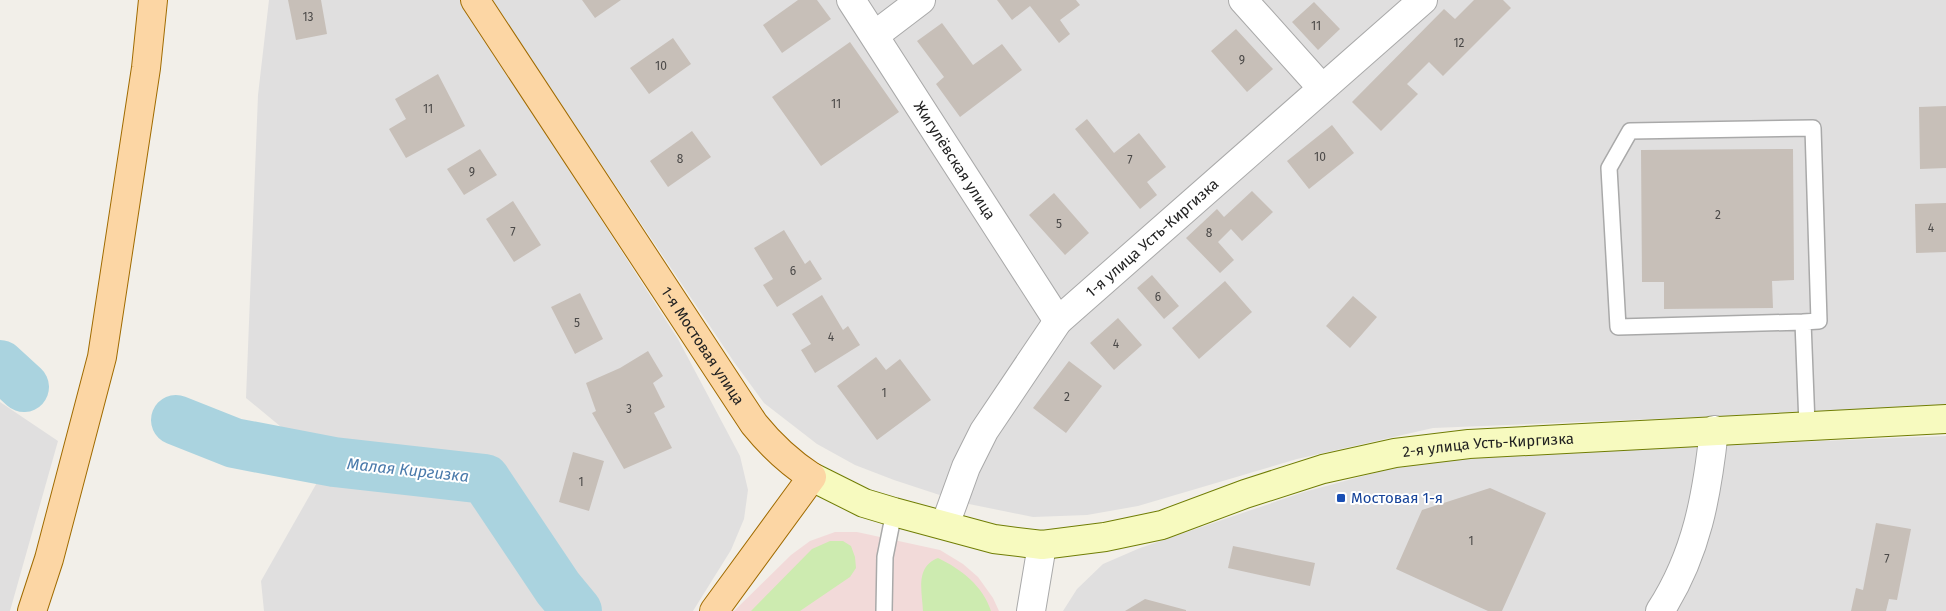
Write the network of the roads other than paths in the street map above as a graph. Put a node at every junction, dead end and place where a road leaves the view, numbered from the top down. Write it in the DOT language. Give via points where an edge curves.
graph roads {
  1 [pos="153,0"];
  2 [pos="476,0"];
  3 [pos="850,0"];
  4 [pos="921,0"];
  5 [pos="1243,0"];
  6 [pos="1423,0"];
  7 [pos="874,35"];
  8 [pos="1322,88"];
  9 [pos="1058,321"];
  10 [pos="1803,322"];
  11 [pos="1946,419"];
  12 [pos="1807,426"];
  13 [pos="1714,430"];
  14 [pos="812,477"];
  15 [pos="894,512"];
  16 [pos="945,525"];
  17 [pos="1042,544"];
  18 [pos="32,611"];
  19 [pos="714,611"];
  20 [pos="884,611"];
  21 [pos="1031,611"];
  22 [pos="1660,611"];
  1 -- 18 [label="main road" via="146,68 102,357 49,559"];
  2 -- 14 [label="main road, 1-я Мостовая улица" via="754,424 771,445"];
  3 -- 7 [label="street, Жигулёвская улица"];
  4 -- 7 [label="street"];
  5 -- 8 [label="street"];
  6 -- 8 [label="street, 1-я улица Усть-Киргизка"];
  7 -- 9 [label="street, Жигулёвская улица"];
  8 -- 9 [label="street, 1-я улица Усть-Киргизка"];
  9 -- 16 [label="street, 1-я улица Усть-Киргизка" via="984,431 966,467"];
  10 -- 10 [label="lane" via="1819,321 1813,128 1630,131 1609,168 1618,327"];
  10 -- 12 [label="lane"];
  11 -- 12 [label="main road, 2-я улица Усть-Киргизка"];
  12 -- 13 [label="main road, 2-я улица Усть-Киргизка"];
  13 -- 17 [label="main road, 2-я улица Усть-Киргизка" via="1469,444 1395,452 1324,469 1162,524 1105,537"];
  13 -- 22 [label="street" via="1703,512 1688,557"];
  14 -- 15 [label="main road, 1-я Мостовая улица" via="864,503"];
  14 -- 19 [label="main road"];
  15 -- 16 [label="main road, 1-я Мостовая улица"];
  15 -- 20 [label="lane" via="885,557"];
  16 -- 17 [label="main road, 1-я Мостовая улица" via="994,539"];
  17 -- 21 [label="street"];
}
